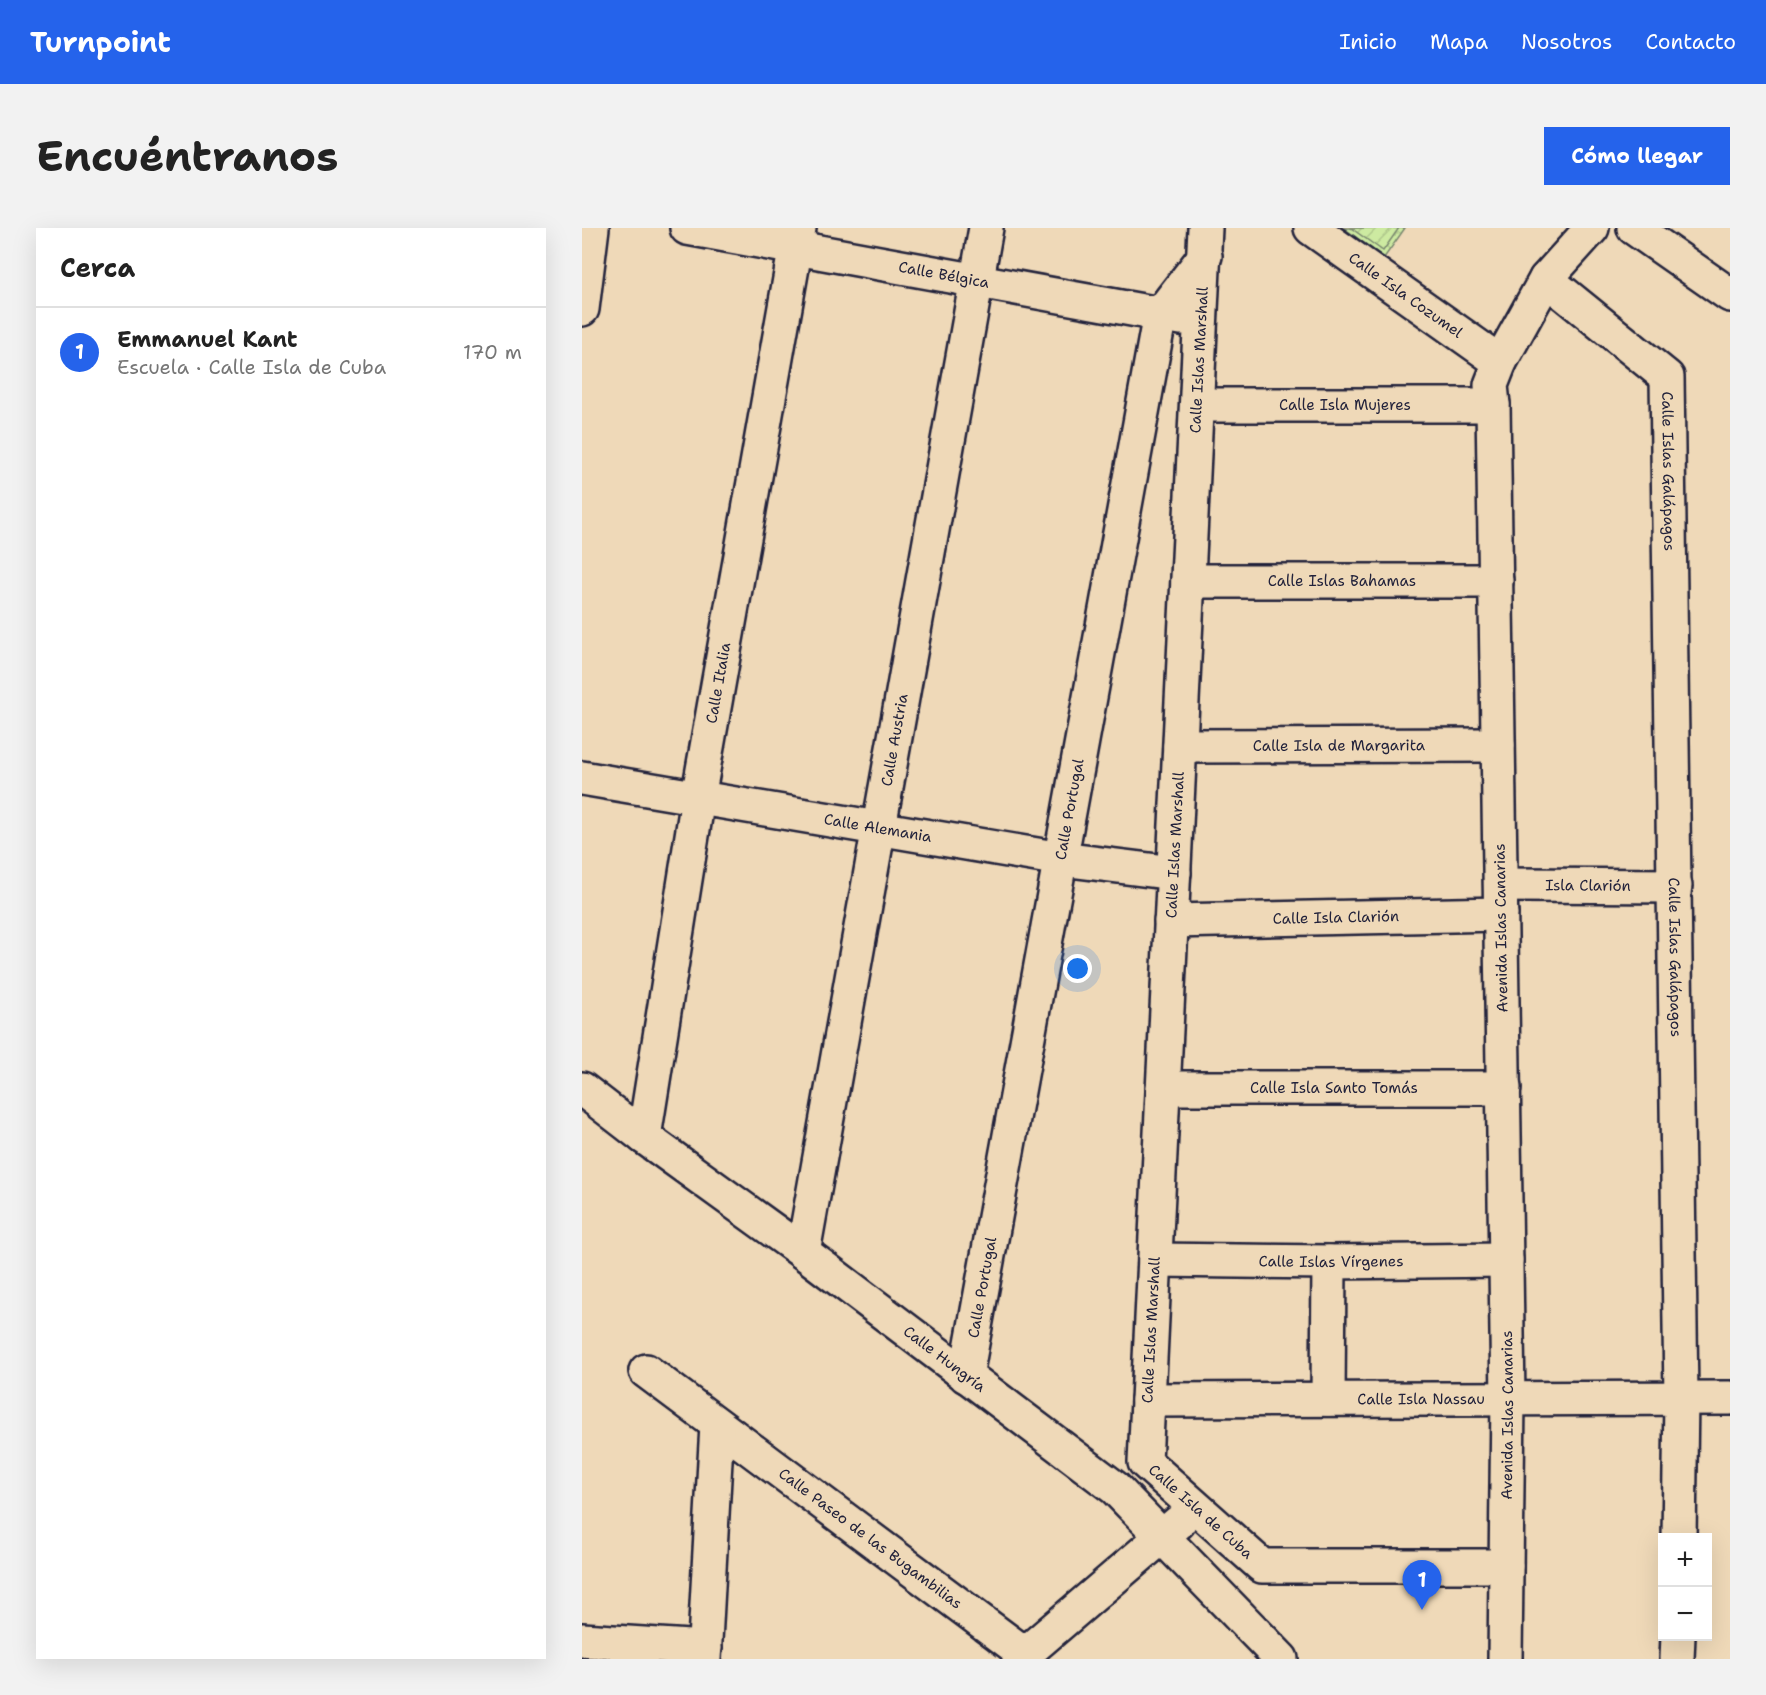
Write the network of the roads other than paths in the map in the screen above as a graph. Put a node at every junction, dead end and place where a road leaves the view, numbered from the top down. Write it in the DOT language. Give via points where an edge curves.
graph roads {
  1 [pos="592,228"];
  2 [pos="687,228"];
  3 [pos="986,228"];
  4 [pos="1311,228"];
  5 [pos="1592,228"];
  6 [pos="1634,228"];
  7 [pos="797,238"];
  8 [pos="1205,242"];
  9 [pos="1546,279"];
  10 [pos="976,280"];
  11 [pos="1730,295"];
  12 [pos="582,303"];
  13 [pos="582,309"];
  14 [pos="1160,314"];
  15 [pos="1201,322"];
  16 [pos="1500,362"];
  17 [pos="1197,405"];
  18 [pos="1494,405"];
  19 [pos="1188,581"];
  20 [pos="1496,581"];
  21 [pos="1498,745"];
  22 [pos="1180,746"];
  23 [pos="582,778"];
  24 [pos="698,798"];
  25 [pos="878,828"];
  26 [pos="1060,859"];
  27 [pos="1174,873"];
  28 [pos="1675,886"];
  29 [pos="1501,899"];
  30 [pos="1172,921"];
  31 [pos="1163,1088"];
  32 [pos="1504,1088"];
  33 [pos="582,1089"];
  34 [pos="644,1137"];
  35 [pos="803,1252"];
  36 [pos="1155,1260"];
  37 [pos="1506,1260"];
  38 [pos="1329,1262"];
  39 [pos="646,1371"];
  40 [pos="966,1376"];
  41 [pos="1508,1398"];
  42 [pos="1681,1398"];
  43 [pos="1730,1398"];
  44 [pos="1328,1399"];
  45 [pos="1148,1400"];
  46 [pos="717,1425"];
  47 [pos="1145,1462"];
  48 [pos="1196,1507"];
  49 [pos="1679,1533"];
  50 [pos="1163,1536"];
  51 [pos="1506,1566"];
  52 [pos="582,1640"];
  53 [pos="1678,1641"];
  54 [pos="704,1653"];
  55 [pos="1022,1657"];
  56 [pos="1281,1659"];
  57 [pos="1505,1659"];
  58 [pos="1677,1659"];
  1 -- 12 [label="street"];
  2 -- 7 [label="street, Calle Bélgica"];
  3 -- 10 [label="street, Calle Austria"];
  4 -- 16 [label="street, Calle Isla Cozumel"];
  5 -- 9 [label="street, Avenida Islas Canarias"];
  6 -- 11 [label="street"];
  7 -- 10 [label="street, Calle Bélgica"];
  7 -- 24 [label="street, Calle Italia"];
  8 -- 14 [label="street, Calle Portugal"];
  8 -- 15 [label="street, Calle Islas Marshall"];
  9 -- 16 [label="street, Avenida Islas Canarias"];
  9 -- 28 [label="street, Calle Islas Galápagos" via="1667,377"];
  10 -- 14 [label="street, Calle Bélgica"];
  10 -- 25 [label="street, Calle Austria"];
  12 -- 13 [label="street"];
  14 -- 15 [label="street, Calle Bélgica"];
  14 -- 26 [label="street, Calle Portugal"];
  15 -- 17 [label="street, Calle Islas Marshall"];
  16 -- 18 [label="street, Avenida Islas Canarias" via="1491,385"];
  17 -- 18 [label="street, Calle Isla Mujeres"];
  17 -- 19 [label="street, Calle Islas Marshall"];
  18 -- 20 [label="street, Avenida Islas Canarias"];
  19 -- 20 [label="street, Calle Islas Bahamas"];
  19 -- 22 [label="street, Calle Islas Marshall"];
  20 -- 21 [label="street, Avenida Islas Canarias"];
  21 -- 22 [label="street, Calle Isla de Margarita"];
  21 -- 29 [label="street, Avenida Islas Canarias"];
  22 -- 27 [label="street, Calle Islas Marshall"];
  23 -- 24 [label="street, Calle Alemania"];
  24 -- 25 [label="street, Calle Alemania"];
  24 -- 34 [label="street, Calle Italia"];
  25 -- 26 [label="street, Calle Alemania"];
  25 -- 35 [label="street, Calle Austria"];
  26 -- 27 [label="street, Calle Alemania"];
  26 -- 40 [label="street, Calle Portugal"];
  27 -- 30 [label="street, Calle Islas Marshall"];
  28 -- 29 [label="street, Isla Clarión"];
  28 -- 42 [label="street, Calle Islas Galápagos"];
  29 -- 30 [label="street, Calle Isla Clarión"];
  29 -- 32 [label="street, Avenida Islas Canarias"];
  30 -- 31 [label="street, Calle Islas Marshall"];
  31 -- 32 [label="street, Calle Isla Santo Tomás"];
  31 -- 36 [label="street, Calle Islas Marshall"];
  32 -- 37 [label="street, Avenida Islas Canarias"];
  33 -- 34 [label="street, Calle Hungría"];
  34 -- 35 [label="street, Calle Hungría"];
  35 -- 40 [label="street, Calle Hungría"];
  36 -- 38 [label="street, Calle Islas Vírgenes"];
  36 -- 45 [label="street, Calle Islas Marshall"];
  37 -- 38 [label="street, Calle Islas Vírgenes"];
  37 -- 41 [label="street, Avenida Islas Canarias"];
  38 -- 44 [label="street"];
  39 -- 46 [label="street, Calle Paseo de las Bugambilias"];
  40 -- 50 [label="street, Calle Hungría" via="1115,1488"];
  41 -- 42 [label="street, Calle Isla Nassau"];
  41 -- 44 [label="street, Calle Isla Nassau"];
  41 -- 51 [label="street, Avenida Islas Canarias"];
  42 -- 43 [label="street, Calle Isla Nassau"];
  42 -- 49 [label="street, Calle Islas Galápagos"];
  44 -- 45 [label="street, Calle Isla Nassau"];
  45 -- 47 [label="street, Calle Islas Marshall"];
  46 -- 54 [label="street"];
  46 -- 55 [label="street, Calle Paseo de las Bugambilias"];
  47 -- 48 [label="street, Calle Isla de Cuba"];
  48 -- 50 [label="street, Calle Paseo de las Bugambilias"];
  48 -- 51 [label="street, Calle Isla de Cuba" via="1262,1566"];
  50 -- 55 [label="street, Calle Paseo de las Bugambilias"];
  50 -- 56 [label="street, Calle Hungría"];
  51 -- 57 [label="street, Avenida Islas Canarias"];
  52 -- 54 [label="street"];
  53 -- 58 [label="street"];
}
